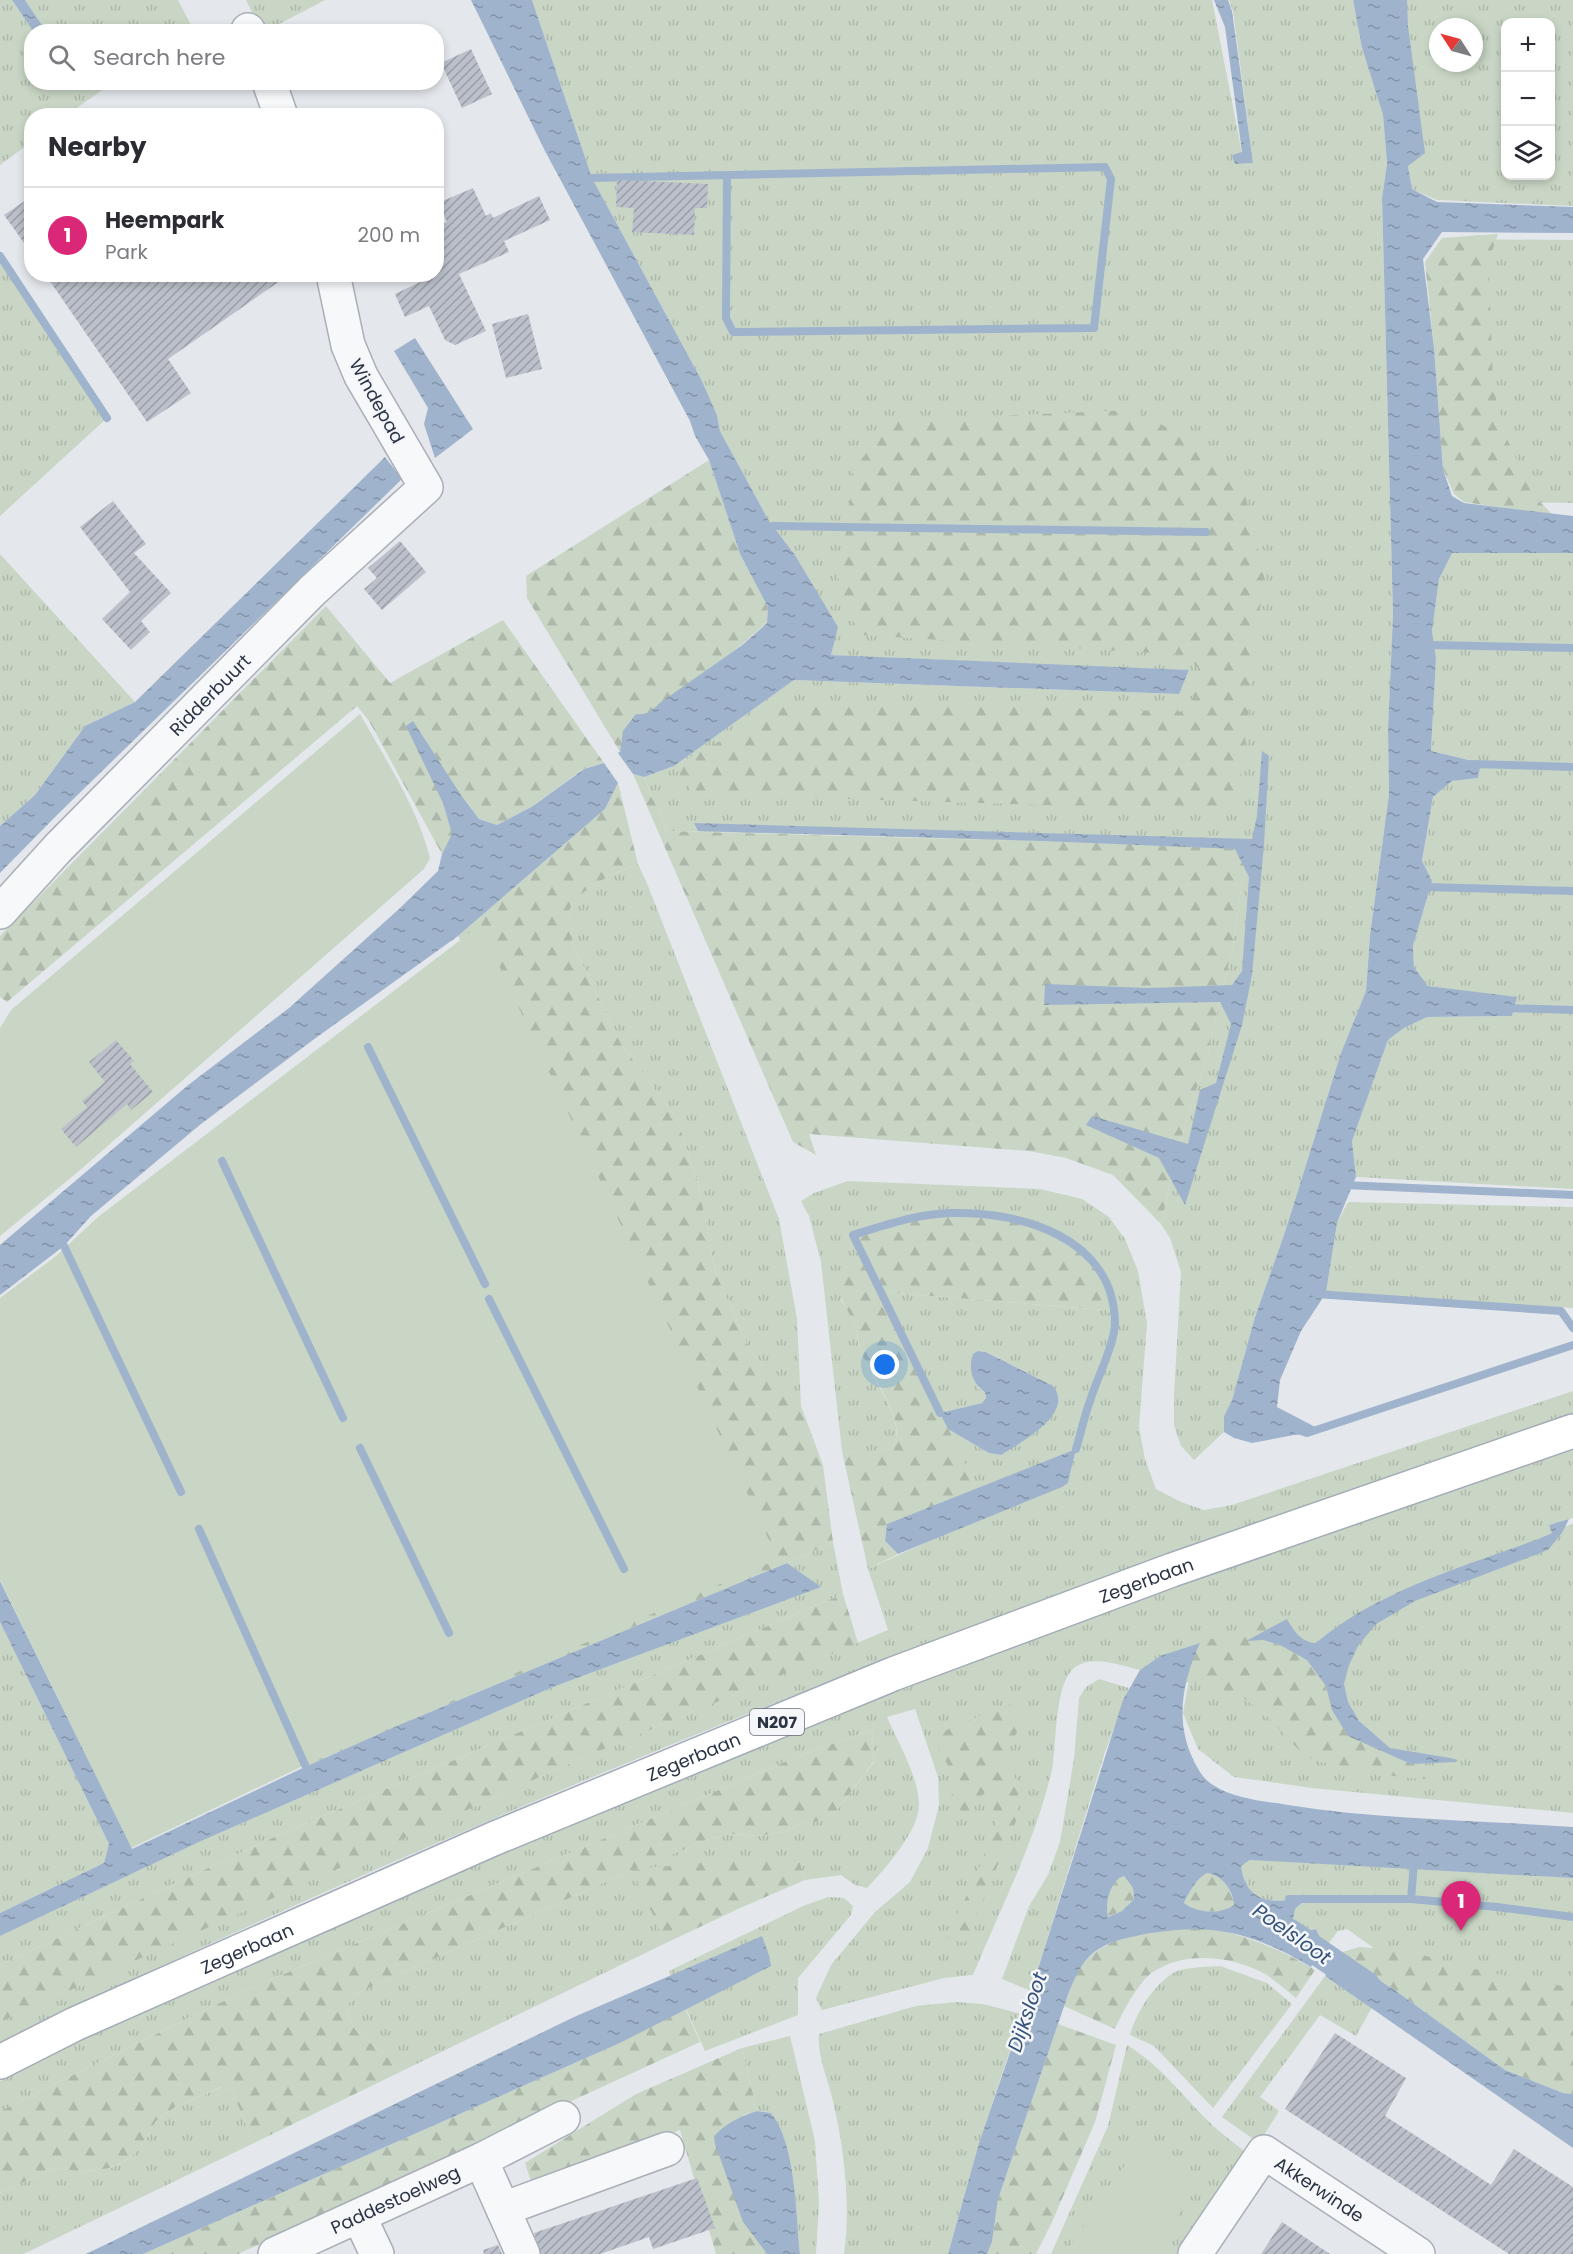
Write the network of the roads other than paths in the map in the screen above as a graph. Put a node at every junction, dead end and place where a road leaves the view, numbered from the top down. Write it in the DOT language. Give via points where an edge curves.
graph roads {
  1 [pos="272,90"];
  2 [pos="278,108"];
  3 [pos="335,282"];
  4 [pos="426,487"];
  5 [pos="0,912"];
  6 [pos="1573,1431"];
  7 [pos="0,2062"];
  8 [pos="563,2118"];
  9 [pos="667,2149"];
  10 [pos="481,2160"];
  11 [pos="503,2209"];
  12 [pos="359,2216"];
  13 [pos="275,2254"];
  14 [pos="377,2254"];
  15 [pos="523,2254"];
  16 [pos="1195,2254"];
  17 [pos="1419,2254"];
  1 -- 2 [label="street"];
  3 -- 4 [label="street, Windepad" via="348,345 361,376"];
  4 -- 5 [label="street, Ridderbuurt" via="312,591 58,848"];
  6 -- 7 [label="main road, Zegerbaan / N207" via="1172,1570 893,1674 493,1839 75,2024"];
  8 -- 10 [label="street, Paddestoelweg"];
  9 -- 11 [label="street"];
  10 -- 11 [label="street, Paddestoelweg"];
  10 -- 12 [label="street, Paddestoelweg"];
  11 -- 15 [label="street, Paddestoelweg"];
  12 -- 13 [label="street, Paddestoelweg"];
  12 -- 14 [label="street"];
  16 -- 17 [label="street, Akkerwinde" via="1264,2152"];
}
